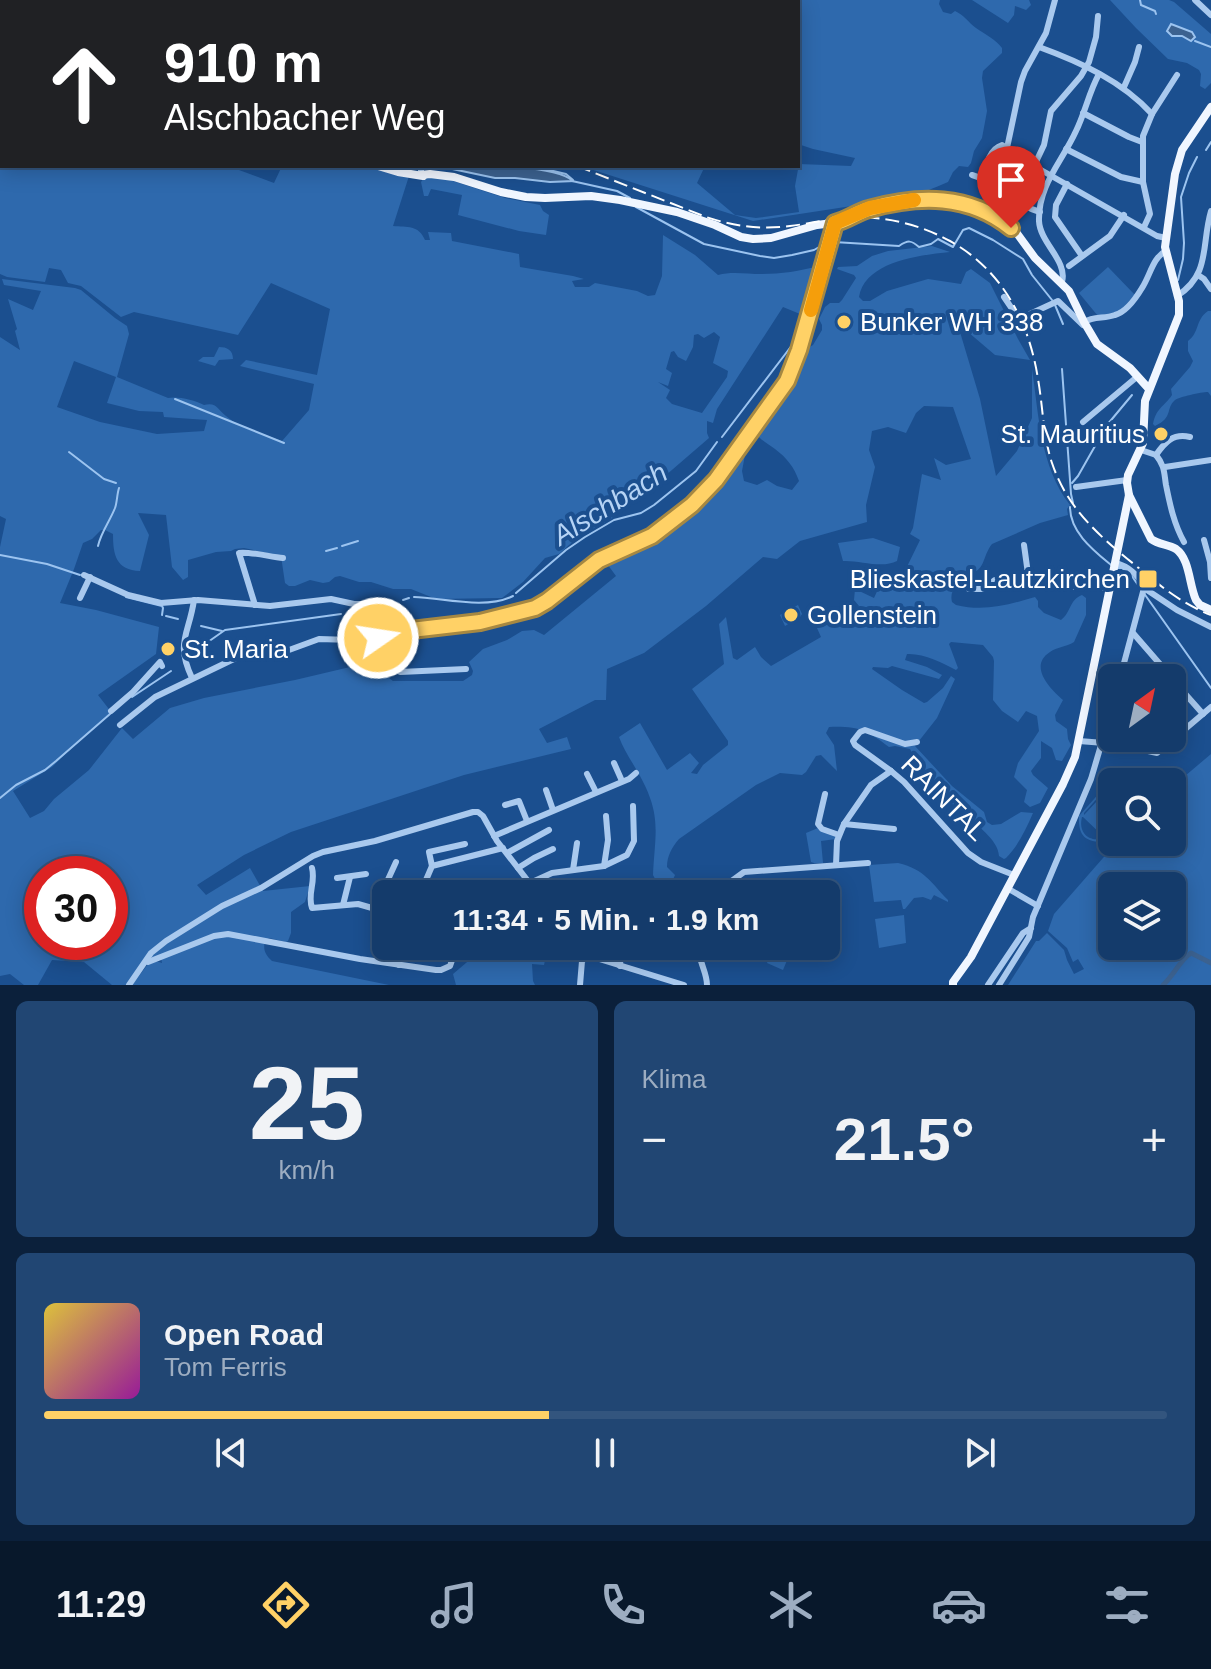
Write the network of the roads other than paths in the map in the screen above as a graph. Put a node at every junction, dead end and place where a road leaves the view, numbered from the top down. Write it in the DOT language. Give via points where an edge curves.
graph roads {
  1 [pos="1055,0"];
  2 [pos="1195,0"];
  3 [pos="1210,11"];
  4 [pos="1098,16"];
  5 [pos="1039,47"];
  6 [pos="1139,47"];
  7 [pos="1087,67"];
  8 [pos="1099,74"];
  9 [pos="1177,75"];
  10 [pos="1124,87"];
  11 [pos="1211,107"];
  12 [pos="1083,113"];
  13 [pos="1152,114"];
  14 [pos="1142,142"];
  15 [pos="1007,148"];
  16 [pos="1066,149"];
  17 [pos="1034,166"];
  18 [pos="385,168"];
  19 [pos="421,170"];
  20 [pos="1050,174"];
  21 [pos="972,175"];
  22 [pos="983,178"];
  23 [pos="1143,182"];
  24 [pos="1067,184"];
  25 [pos="1211,211"];
  26 [pos="1040,212"];
  27 [pos="1124,215"];
  28 [pos="835,223"];
  29 [pos="1144,227"];
  30 [pos="1166,238"];
  31 [pos="1166,251"];
  32 [pos="1082,256"];
  33 [pos="1069,266"];
  34 [pos="1198,275"];
  35 [pos="1062,282"];
  36 [pos="1211,289"];
  37 [pos="1177,296"];
  38 [pos="1004,297"];
  39 [pos="1085,324"];
  40 [pos="1138,376"];
  41 [pos="1150,386"];
  42 [pos="1083,422"];
  43 [pos="1190,437"];
  44 [pos="1141,450"];
  45 [pos="1156,455"];
  46 [pos="1211,460"];
  47 [pos="1165,467"];
  48 [pos="1127,480"];
  49 [pos="1076,487"];
  50 [pos="1131,508"];
  51 [pos="1204,540"];
  52 [pos="1184,542"];
  53 [pos="1024,545"];
  54 [pos="283,558"];
  55 [pos="1115,563"];
  56 [pos="1211,578"];
  57 [pos="1029,581"];
  58 [pos="1110,588"];
  59 [pos="969,589"];
  60 [pos="1144,591"];
  61 [pos="80,598"];
  62 [pos="194,600"];
  63 [pos="255,605"];
  64 [pos="1211,610"];
  65 [pos="1211,627"];
  66 [pos="1133,633"];
  67 [pos="376,634"];
  68 [pos="1124,664"];
  69 [pos="1160,664"];
  70 [pos="162,666"];
  71 [pos="450,666"];
  72 [pos="466,669"];
  73 [pos="426,672"];
  74 [pos="192,678"];
  75 [pos="1186,694"];
  76 [pos="128,697"];
  77 [pos="1211,707"];
  78 [pos="139,709"];
  79 [pos="111,711"];
  80 [pos="1203,714"];
  81 [pos="120,725"];
  82 [pos="1186,728"];
  83 [pos="1079,741"];
  84 [pos="917,742"];
  85 [pos="1098,743"];
  86 [pos="1099,752"];
  87 [pos="614,763"];
  88 [pos="891,771"];
  89 [pos="636,773"];
  90 [pos="587,774"];
  91 [pos="622,781"];
  92 [pos="545,790"];
  93 [pos="596,792"];
  94 [pos="825,794"];
  95 [pos="505,805"];
  96 [pos="633,806"];
  97 [pos="553,810"];
  98 [pos="606,816"];
  99 [pos="527,821"];
  100 [pos="844,824"];
  101 [pos="894,829"];
  102 [pos="549,830"];
  103 [pos="839,835"];
  104 [pos="494,836"];
  105 [pos="577,843"];
  106 [pos="465,844"];
  107 [pos="553,849"];
  108 [pos="505,851"];
  109 [pos="396,862"];
  110 [pos="868,863"];
  111 [pos="836,865"];
  112 [pos="432,866"];
  113 [pos="604,866"];
  114 [pos="312,868"];
  115 [pos="518,868"];
  116 [pos="573,870"];
  117 [pos="366,874"];
  118 [pos="1014,875"];
  119 [pos="350,877"];
  120 [pos="337,878"];
  121 [pos="388,880"];
  122 [pos="426,880"];
  123 [pos="528,880"];
  124 [pos="537,880"];
  125 [pos="733,880"];
  126 [pos="1007,888"];
  127 [pos="343,905"];
  128 [pos="1038,906"];
  129 [pos="372,907"];
  130 [pos="1031,928"];
  131 [pos="398,960"];
  132 [pos="453,960"];
  133 [pos="583,960"];
  134 [pos="603,960"];
  135 [pos="620,960"];
  136 [pos="701,960"];
  137 [pos="146,963"];
  138 [pos="399,965"];
  139 [pos="620,966"];
  140 [pos="954,983"];
  141 [pos="129,985"];
  142 [pos="580,985"];
  143 [pos="684,985"];
  144 [pos="707,985"];
  145 [pos="988,985"];
  146 [pos="999,985"];
  1 -- 5 [label="street"];
  2 -- 3 [label="street"];
  4 -- 7 [label="street"];
  5 -- 7 [label="street"];
  5 -- 15 [label="street" via="1021,82"];
  6 -- 10 [label="street"];
  7 -- 8 [label="street"];
  7 -- 17 [label="street" via="1051,111"];
  8 -- 10 [label="street"];
  8 -- 12 [label="street"];
  9 -- 13 [label="street"];
  10 -- 13 [label="street"];
  11 -- 30 [label="main road" via="1177,162"];
  12 -- 14 [label="street"];
  12 -- 16 [label="street"];
  13 -- 14 [label="street"];
  14 -- 23 [label="street"];
  15 -- 17 [label="street"];
  15 -- 22 [label="street" via="996,147"];
  16 -- 20 [label="street"];
  16 -- 23 [label="street" via="1121,177"];
  17 -- 20 [label="street"];
  18 -- 19 [label="main road"];
  19 -- 28 [label="main road" via="526,197 591,196 665,209 753,239"];
  20 -- 24 [label="street"];
  20 -- 26 [label="street"];
  21 -- 22 [label="street"];
  22 -- 26 [label="street"];
  23 -- 29 [label="street" via="1150,214"];
  24 -- 27 [label="street"];
  24 -- 32 [label="street" via="1055,217"];
  25 -- 34 [label="street"];
  26 -- 35 [label="street" via="1040,229 1063,272"];
  27 -- 29 [label="street"];
  27 -- 32 [label="street" via="1110,236"];
  28 -- 35 [label="main road" via="917,199 958,202 1011,228"];
  28 -- 67 [label="street" via="792,371 702,497 657,533 599,560 535,608 480,622"];
  29 -- 30 [label="street"];
  30 -- 31 [label="main road"];
  31 -- 37 [label="main road"];
  31 -- 39 [label="street" via="1126,308"];
  32 -- 33 [label="street"];
  34 -- 36 [label="street"];
  34 -- 37 [label="street"];
  35 -- 39 [label="main road"];
  37 -- 41 [label="main road" via="1179,315"];
  38 -- 39 [label="street" via="1019,319 1059,302"];
  39 -- 40 [label="main road" via="1097,344"];
  40 -- 41 [label="main road"];
  40 -- 42 [label="street"];
  41 -- 44 [label="main road"];
  43 -- 45 [label="street" via="1172,437"];
  44 -- 45 [label="street"];
  44 -- 48 [label="main road"];
  45 -- 47 [label="street"];
  46 -- 47 [label="street"];
  47 -- 52 [label="street" via="1176,527"];
  48 -- 49 [label="street"];
  48 -- 50 [label="main road"];
  50 -- 55 [label="main road"];
  50 -- 64 [label="main road" via="1151,539 1181,554 1196,600"];
  51 -- 56 [label="street"];
  53 -- 57 [label="street"];
  54 -- 63 [label="street" via="239,553"];
  55 -- 58 [label="main road"];
  55 -- 60 [label="street" via="1135,573"];
  57 -- 58 [label="street"];
  57 -- 59 [label="street" via="995,580 983,589"];
  58 -- 83 [label="main road"];
  60 -- 65 [label="street"];
  60 -- 66 [label="street"];
  61 -- 62 [label="street" via="87,576 133,597 166,604"];
  62 -- 63 [label="street"];
  62 -- 74 [label="street" via="183,644"];
  63 -- 67 [label="street" via="331,599 365,604"];
  66 -- 68 [label="street"];
  66 -- 69 [label="street"];
  67 -- 73 [label="street" via="397,670"];
  67 -- 74 [label="street" via="319,639 289,650 236,658"];
  70 -- 76 [label="street" via="160,662"];
  71 -- 73 [label="street"];
  72 -- 73 [label="street"];
  74 -- 78 [label="street"];
  75 -- 80 [label="street"];
  76 -- 78 [label="street"];
  76 -- 79 [label="street"];
  77 -- 80 [label="street"];
  78 -- 81 [label="street"];
  80 -- 82 [label="street"];
  83 -- 85 [label="street"];
  83 -- 118 [label="main road" via="1068,775"];
  84 -- 88 [label="street, RAINTAL" via="905,744 860,732 855,745"];
  86 -- 128 [label="street"];
  87 -- 91 [label="street"];
  88 -- 100 [label="street" via="871,785"];
  88 -- 118 [label="street, RAINTAL" via="968,853"];
  89 -- 91 [label="street"];
  90 -- 93 [label="street"];
  91 -- 93 [label="street"];
  92 -- 97 [label="street"];
  93 -- 97 [label="street"];
  94 -- 103 [label="street" via="818,824"];
  95 -- 99 [label="street" via="519,801"];
  96 -- 113 [label="street" via="632,848"];
  97 -- 99 [label="street"];
  98 -- 113 [label="street"];
  99 -- 104 [label="street"];
  100 -- 101 [label="street"];
  100 -- 103 [label="street"];
  102 -- 108 [label="street"];
  103 -- 111 [label="street"];
  104 -- 108 [label="street"];
  104 -- 137 [label="street" via="481,814 473,812 323,852 166,941"];
  105 -- 116 [label="street"];
  106 -- 112 [label="street" via="429,852"];
  107 -- 115 [label="street"];
  108 -- 112 [label="street"];
  108 -- 115 [label="street"];
  109 -- 121 [label="street"];
  110 -- 111 [label="street"];
  111 -- 125 [label="street" via="744,872"];
  112 -- 122 [label="street"];
  113 -- 116 [label="street"];
  114 -- 127 [label="street" via="312,908"];
  115 -- 123 [label="street"];
  116 -- 124 [label="street"];
  117 -- 119 [label="street"];
  118 -- 126 [label="main road"];
  119 -- 120 [label="street"];
  119 -- 127 [label="street"];
  126 -- 128 [label="street"];
  126 -- 140 [label="main road"];
  127 -- 129 [label="street"];
  128 -- 130 [label="street"];
  130 -- 145 [label="street"];
  130 -- 146 [label="street"];
  131 -- 138 [label="street"];
  132 -- 138 [label="street" via="436,970"];
  133 -- 142 [label="street"];
  134 -- 139 [label="street"];
  135 -- 139 [label="street"];
  136 -- 144 [label="street"];
  137 -- 138 [label="street" via="228,934"];
  137 -- 141 [label="street"];
  139 -- 143 [label="street"];
}
